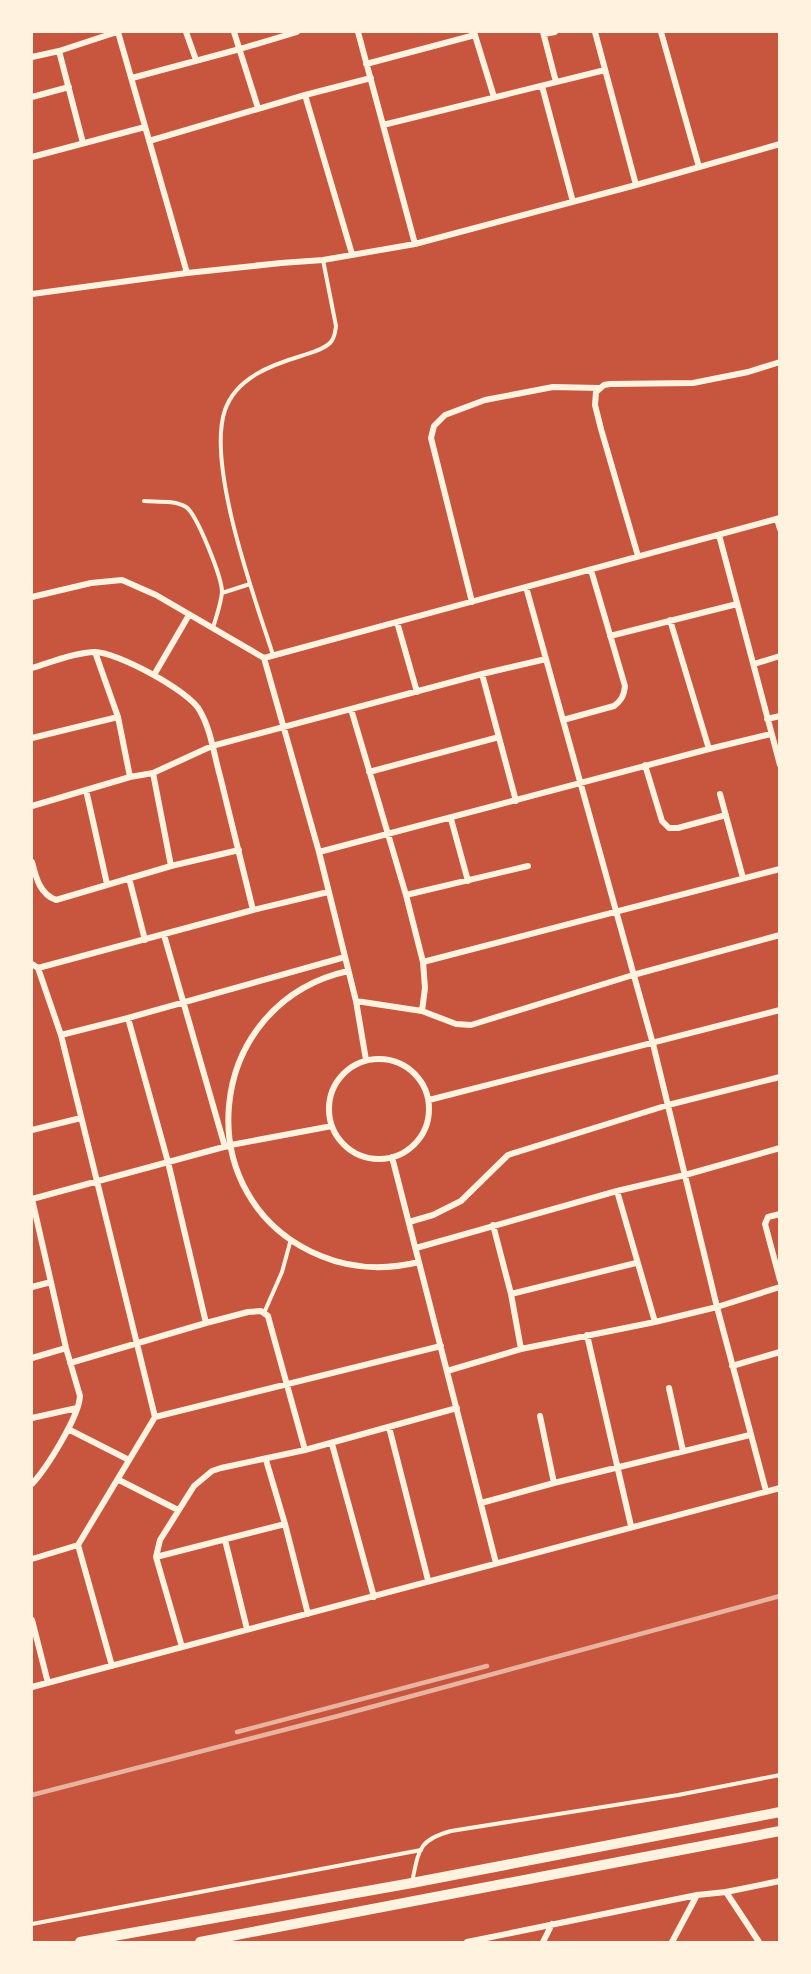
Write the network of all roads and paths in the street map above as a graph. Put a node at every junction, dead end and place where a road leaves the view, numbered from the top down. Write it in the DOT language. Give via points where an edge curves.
graph roads {
  1 [pos="118,32"];
  2 [pos="186,32"];
  3 [pos="234,32"];
  4 [pos="289,32"];
  5 [pos="297,32"];
  6 [pos="358,32"];
  7 [pos="555,32"];
  8 [pos="595,32"];
  9 [pos="661,32"];
  10 [pos="474,33"];
  11 [pos="543,33"];
  12 [pos="240,49"];
  13 [pos="59,51"];
  14 [pos="32,57"];
  15 [pos="196,60"];
  16 [pos="366,64"];
  17 [pos="605,70"];
  18 [pos="132,78"];
  19 [pos="370,78"];
  20 [pos="556,82"];
  21 [pos="542,86"];
  22 [pos="69,87"];
  23 [pos="305,95"];
  24 [pos="32,97"];
  25 [pos="494,97"];
  26 [pos="258,108"];
  27 [pos="383,125"];
  28 [pos="145,127"];
  29 [pos="148,141"];
  30 [pos="83,142"];
  31 [pos="780,144"];
  32 [pos="32,157"];
  33 [pos="699,168"];
  34 [pos="636,185"];
  35 [pos="573,202"];
  36 [pos="415,244"];
  37 [pos="352,254"];
  38 [pos="323,260"];
  39 [pos="187,273"];
  40 [pos="32,294"];
  41 [pos="780,362"];
  42 [pos="599,388"];
  43 [pos="144,501"];
  44 [pos="778,519"];
  45 [pos="780,529"];
  46 [pos="719,535"];
  47 [pos="638,556"];
  48 [pos="591,570"];
  49 [pos="250,584"];
  50 [pos="526,587"];
  51 [pos="222,593"];
  52 [pos="32,597"];
  53 [pos="472,602"];
  54 [pos="736,604"];
  55 [pos="189,615"];
  56 [pos="670,620"];
  57 [pos="397,622"];
  58 [pos="212,629"];
  59 [pos="610,636"];
  60 [pos="95,652"];
  61 [pos="273,655"];
  62 [pos="780,656"];
  63 [pos="264,658"];
  64 [pos="546,658"];
  65 [pos="754,664"];
  66 [pos="32,668"];
  67 [pos="482,674"];
  68 [pos="154,675"];
  69 [pos="417,692"];
  70 [pos="351,709"];
  71 [pos="780,716"];
  72 [pos="118,717"];
  73 [pos="767,719"];
  74 [pos="563,720"];
  75 [pos="284,727"];
  76 [pos="771,734"];
  77 [pos="499,737"];
  78 [pos="32,738"];
  79 [pos="212,746"];
  80 [pos="709,749"];
  81 [pos="645,765"];
  82 [pos="780,765"];
  83 [pos="369,771"];
  84 [pos="153,773"];
  85 [pos="130,777"];
  86 [pos="582,783"];
  87 [pos="86,790"];
  88 [pos="720,794"];
  89 [pos="516,801"];
  90 [pos="32,806"];
  91 [pos="726,815"];
  92 [pos="451,819"];
  93 [pos="389,835"];
  94 [pos="239,850"];
  95 [pos="320,852"];
  96 [pos="32,863"];
  97 [pos="171,866"];
  98 [pos="528,866"];
  99 [pos="780,869"];
  100 [pos="129,878"];
  101 [pos="743,878"];
  102 [pos="468,881"];
  103 [pos="107,884"];
  104 [pos="328,892"];
  105 [pos="406,895"];
  106 [pos="253,910"];
  107 [pos="616,910"];
  108 [pos="164,935"];
  109 [pos="780,935"];
  110 [pos="145,940"];
  111 [pos="345,957"];
  112 [pos="423,962"];
  113 [pos="32,964"];
  114 [pos="38,968"];
  115 [pos="348,971"];
  116 [pos="633,975"];
  117 [pos="356,1001"];
  118 [pos="183,1002"];
  119 [pos="780,1010"];
  120 [pos="422,1011"];
  121 [pos="128,1018"];
  122 [pos="61,1035"];
  123 [pos="653,1044"];
  124 [pos="366,1060"];
  125 [pos="780,1077"];
  126 [pos="429,1100"];
  127 [pos="668,1105"];
  128 [pos="81,1118"];
  129 [pos="332,1126"];
  130 [pos="32,1130"];
  131 [pos="228,1146"];
  132 [pos="780,1148"];
  133 [pos="392,1157"];
  134 [pos="168,1162"];
  135 [pos="685,1176"];
  136 [pos="97,1181"];
  137 [pos="617,1191"];
  138 [pos="32,1199"];
  139 [pos="780,1214"];
  140 [pos="409,1222"];
  141 [pos="493,1225"];
  142 [pos="291,1239"];
  143 [pos="416,1248"];
  144 [pos="419,1262"];
  145 [pos="636,1263"];
  146 [pos="780,1280"];
  147 [pos="51,1282"];
  148 [pos="32,1287"];
  149 [pos="780,1287"];
  150 [pos="510,1294"];
  151 [pos="717,1307"];
  152 [pos="264,1313"];
  153 [pos="655,1322"];
  154 [pos="206,1323"];
  155 [pos="587,1335"];
  156 [pos="138,1343"];
  157 [pos="441,1346"];
  158 [pos="66,1348"];
  159 [pos="521,1349"];
  160 [pos="780,1352"];
  161 [pos="32,1358"];
  162 [pos="70,1363"];
  163 [pos="732,1366"];
  164 [pos="447,1371"];
  165 [pos="288,1385"];
  166 [pos="669,1388"];
  167 [pos="77,1408"];
  168 [pos="457,1408"];
  169 [pos="540,1416"];
  170 [pos="155,1417"];
  171 [pos="32,1418"];
  172 [pos="389,1427"];
  173 [pos="68,1429"];
  174 [pos="750,1435"];
  175 [pos="332,1444"];
  176 [pos="305,1450"];
  177 [pos="683,1451"];
  178 [pos="129,1460"];
  179 [pos="266,1460"];
  180 [pos="619,1467"];
  181 [pos="119,1480"];
  182 [pos="554,1483"];
  183 [pos="32,1484"];
  184 [pos="780,1488"];
  185 [pos="766,1491"];
  186 [pos="481,1503"];
  187 [pos="178,1510"];
  188 [pos="285,1524"];
  189 [pos="631,1526"];
  190 [pos="225,1540"];
  191 [pos="78,1545"];
  192 [pos="156,1557"];
  193 [pos="32,1559"];
  194 [pos="496,1563"];
  195 [pos="428,1581"];
  196 [pos="374,1597"];
  197 [pos="308,1614"];
  198 [pos="32,1623"];
  199 [pos="247,1629"];
  200 [pos="182,1647"];
  201 [pos="112,1666"];
  202 [pos="48,1683"];
  203 [pos="32,1687"];
  204 [pos="780,1775"];
  205 [pos="780,1812"];
  206 [pos="780,1831"];
  207 [pos="421,1850"];
  208 [pos="780,1881"];
  209 [pos="412,1883"];
  210 [pos="726,1892"];
  211 [pos="697,1895"];
  212 [pos="32,1924"];
  213 [pos="552,1924"];
  214 [pos="80,1942"];
  215 [pos="200,1942"];
  216 [pos="467,1942"];
  217 [pos="543,1942"];
  218 [pos="672,1942"];
  219 [pos="759,1942"];
  1 -- 13 [label="street"];
  1 -- 18 [label="street"];
  2 -- 15 [label="street"];
  3 -- 12 [label="street"];
  4 -- 5 [label="street"];
  4 -- 12 [label="street"];
  6 -- 16 [label="street"];
  7 -- 11 [label="street"];
  8 -- 17 [label="street"];
  9 -- 33 [label="street"];
  10 -- 16 [label="street"];
  10 -- 25 [label="street"];
  11 -- 20 [label="street"];
  12 -- 15 [label="street"];
  12 -- 26 [label="street"];
  13 -- 14 [label="street"];
  13 -- 22 [label="street"];
  15 -- 18 [label="street"];
  16 -- 19 [label="street"];
  17 -- 20 [label="street"];
  17 -- 34 [label="street"];
  18 -- 28 [label="street"];
  19 -- 23 [label="street"];
  19 -- 27 [label="street"];
  20 -- 21 [label="street"];
  21 -- 25 [label="street"];
  21 -- 35 [label="street"];
  22 -- 24 [label="street"];
  22 -- 30 [label="street"];
  23 -- 26 [label="street"];
  23 -- 37 [label="street"];
  25 -- 27 [label="street"];
  26 -- 29 [label="street"];
  27 -- 36 [label="street"];
  28 -- 29 [label="street"];
  28 -- 30 [label="street"];
  29 -- 39 [label="street"];
  30 -- 32 [label="street"];
  31 -- 33 [label="street"];
  33 -- 34 [label="street"];
  34 -- 35 [label="street"];
  35 -- 36 [label="street"];
  36 -- 37 [label="street"];
  37 -- 38 [label="street"];
  38 -- 39 [label="street"];
  38 -- 49 [label="lane" via="335,315 335,335 319,350 255,374 238,389 226,408 220,431 225,484"];
  39 -- 40 [label="street"];
  41 -- 42 [label="street" via="693,383 610,384"];
  42 -- 47 [label="street" via="595,398 599,421"];
  42 -- 53 [label="street" via="553,387 485,400 445,415 434,426 431,438"];
  43 -- 51 [label="lane" via="175,503 194,515 220,578"];
  44 -- 45 [label="street"];
  44 -- 46 [label="street"];
  46 -- 47 [label="street"];
  46 -- 54 [label="street"];
  47 -- 48 [label="street"];
  48 -- 50 [label="street"];
  48 -- 59 [label="street"];
  49 -- 51 [label="lane"];
  49 -- 61 [label="lane"];
  50 -- 53 [label="street"];
  50 -- 64 [label="street"];
  51 -- 58 [label="lane"];
  52 -- 55 [label="street" via="122,580 141,586"];
  53 -- 57 [label="street"];
  54 -- 56 [label="street"];
  54 -- 65 [label="street"];
  55 -- 58 [label="street"];
  55 -- 68 [label="street"];
  56 -- 59 [label="street"];
  56 -- 80 [label="street"];
  57 -- 61 [label="street"];
  57 -- 69 [label="street"];
  58 -- 63 [label="street"];
  59 -- 74 [label="street" via="625,686 623,698 614,706"];
  60 -- 66 [label="street"];
  60 -- 68 [label="street" via="107,653"];
  60 -- 72 [label="street"];
  61 -- 63 [label="street"];
  62 -- 65 [label="street"];
  63 -- 75 [label="street"];
  64 -- 67 [label="street"];
  64 -- 74 [label="street"];
  65 -- 73 [label="street"];
  67 -- 69 [label="street"];
  67 -- 77 [label="street"];
  68 -- 79 [label="street" via="201,712"];
  69 -- 70 [label="street"];
  70 -- 75 [label="street"];
  70 -- 83 [label="street"];
  71 -- 73 [label="street"];
  72 -- 78 [label="street"];
  72 -- 85 [label="street"];
  73 -- 76 [label="street"];
  74 -- 86 [label="street"];
  75 -- 79 [label="street"];
  75 -- 95 [label="street"];
  76 -- 80 [label="street"];
  76 -- 82 [label="street"];
  77 -- 83 [label="street"];
  77 -- 89 [label="street"];
  79 -- 84 [label="street"];
  79 -- 94 [label="street"];
  80 -- 81 [label="street"];
  81 -- 86 [label="street"];
  81 -- 91 [label="street" via="662,821 669,828"];
  83 -- 93 [label="street"];
  84 -- 85 [label="street"];
  84 -- 97 [label="street"];
  85 -- 87 [label="street"];
  86 -- 89 [label="street"];
  86 -- 107 [label="street"];
  87 -- 90 [label="street"];
  87 -- 103 [label="street"];
  88 -- 91 [label="street"];
  89 -- 92 [label="street"];
  91 -- 101 [label="street"];
  92 -- 93 [label="street"];
  92 -- 102 [label="street"];
  93 -- 95 [label="street"];
  93 -- 105 [label="street"];
  94 -- 97 [label="street"];
  94 -- 106 [label="street"];
  95 -- 104 [label="street"];
  96 -- 103 [label="street" via="42,891 56,900"];
  97 -- 100 [label="street"];
  98 -- 102 [label="street"];
  99 -- 101 [label="street"];
  100 -- 103 [label="street"];
  100 -- 110 [label="street"];
  101 -- 107 [label="street"];
  102 -- 105 [label="street"];
  104 -- 106 [label="street"];
  104 -- 111 [label="street"];
  105 -- 112 [label="street"];
  106 -- 108 [label="street"];
  107 -- 112 [label="street"];
  107 -- 116 [label="street"];
  108 -- 110 [label="street"];
  108 -- 118 [label="street"];
  109 -- 116 [label="street"];
  110 -- 114 [label="street"];
  111 -- 115 [label="street"];
  111 -- 118 [label="street"];
  112 -- 120 [label="street" via="426,988"];
  113 -- 114 [label="street"];
  114 -- 122 [label="street"];
  115 -- 117 [label="street"];
  115 -- 131 [label="street" via="292,994 256,1029 232,1084"];
  116 -- 120 [label="street" via="471,1025 456,1024"];
  116 -- 123 [label="street"];
  117 -- 120 [label="street"];
  117 -- 124 [label="street"];
  118 -- 121 [label="street"];
  118 -- 131 [label="street"];
  119 -- 123 [label="street"];
  121 -- 122 [label="street"];
  121 -- 134 [label="street"];
  122 -- 128 [label="street"];
  123 -- 126 [label="street"];
  123 -- 127 [label="street"];
  124 -- 126 [label="street" via="387,1059 406,1066 421,1081"];
  124 -- 129 [label="street" via="347,1069 334,1086 328,1106"];
  125 -- 127 [label="street"];
  126 -- 133 [label="street" via="429,1117 422,1136"];
  127 -- 135 [label="street"];
  127 -- 140 [label="street" via="508,1155 461,1201"];
  128 -- 130 [label="street"];
  128 -- 136 [label="street"];
  129 -- 131 [label="street"];
  129 -- 133 [label="street" via="340,1141 356,1154 372,1159"];
  131 -- 134 [label="street"];
  131 -- 142 [label="street" via="252,1198"];
  132 -- 135 [label="street"];
  133 -- 140 [label="street"];
  134 -- 136 [label="street"];
  134 -- 154 [label="street"];
  135 -- 137 [label="street"];
  135 -- 151 [label="street"];
  136 -- 138 [label="street"];
  136 -- 156 [label="street"];
  137 -- 141 [label="street"];
  137 -- 145 [label="street"];
  138 -- 147 [label="street"];
  139 -- 146 [label="street" via="768,1217 765,1224"];
  140 -- 143 [label="street"];
  141 -- 143 [label="street"];
  141 -- 150 [label="street"];
  142 -- 144 [label="street" via="316,1254 352,1265 381,1268"];
  142 -- 152 [label="lane"];
  143 -- 144 [label="street"];
  144 -- 157 [label="street"];
  145 -- 150 [label="street"];
  145 -- 153 [label="street"];
  147 -- 148 [label="street"];
  147 -- 158 [label="street"];
  149 -- 151 [label="street"];
  150 -- 159 [label="street"];
  151 -- 153 [label="street"];
  151 -- 163 [label="street"];
  152 -- 154 [label="street" via="248,1312"];
  152 -- 165 [label="street"];
  153 -- 155 [label="street"];
  154 -- 156 [label="street"];
  155 -- 159 [label="street"];
  155 -- 180 [label="street"];
  156 -- 162 [label="street"];
  156 -- 170 [label="street"];
  157 -- 164 [label="street"];
  157 -- 165 [label="street"];
  158 -- 161 [label="street"];
  158 -- 162 [label="street"];
  159 -- 164 [label="street"];
  160 -- 163 [label="street"];
  162 -- 167 [label="street" via="80,1393"];
  163 -- 174 [label="street"];
  164 -- 168 [label="street"];
  165 -- 170 [label="street"];
  165 -- 176 [label="street"];
  166 -- 177 [label="street"];
  167 -- 171 [label="street"];
  167 -- 173 [label="street"];
  168 -- 172 [label="street"];
  168 -- 186 [label="street"];
  169 -- 182 [label="street"];
  170 -- 178 [label="street"];
  172 -- 175 [label="street"];
  172 -- 195 [label="street"];
  173 -- 178 [label="street"];
  173 -- 183 [label="street"];
  174 -- 177 [label="street"];
  174 -- 185 [label="street"];
  175 -- 176 [label="street"];
  175 -- 196 [label="street"];
  176 -- 179 [label="street"];
  177 -- 180 [label="street"];
  178 -- 181 [label="street"];
  179 -- 187 [label="street" via="212,1471 194,1486"];
  179 -- 188 [label="street"];
  180 -- 182 [label="street"];
  180 -- 189 [label="street"];
  181 -- 187 [label="street"];
  181 -- 191 [label="street"];
  182 -- 186 [label="street"];
  184 -- 185 [label="street"];
  185 -- 189 [label="street"];
  186 -- 194 [label="street"];
  187 -- 192 [label="street" via="160,1540"];
  188 -- 190 [label="street"];
  188 -- 197 [label="street"];
  189 -- 194 [label="street"];
  190 -- 192 [label="street"];
  190 -- 199 [label="street"];
  191 -- 193 [label="street"];
  191 -- 201 [label="street"];
  192 -- 200 [label="street"];
  194 -- 195 [label="street"];
  195 -- 196 [label="street"];
  196 -- 197 [label="street"];
  197 -- 199 [label="street"];
  198 -- 202 [label="street"];
  199 -- 200 [label="street"];
  200 -- 201 [label="street"];
  201 -- 202 [label="street"];
  202 -- 203 [label="street"];
  204 -- 207 [label="lane" via="452,1831 434,1836"];
  205 -- 209 [label="main road"];
  206 -- 215 [label="main road"];
  207 -- 209 [label="lane"];
  207 -- 212 [label="lane"];
  208 -- 210 [label="street"];
  209 -- 214 [label="main road"];
  210 -- 211 [label="street"];
  210 -- 219 [label="street"];
  211 -- 213 [label="street"];
  211 -- 218 [label="street"];
  213 -- 216 [label="street"];
  213 -- 217 [label="street"];
}
